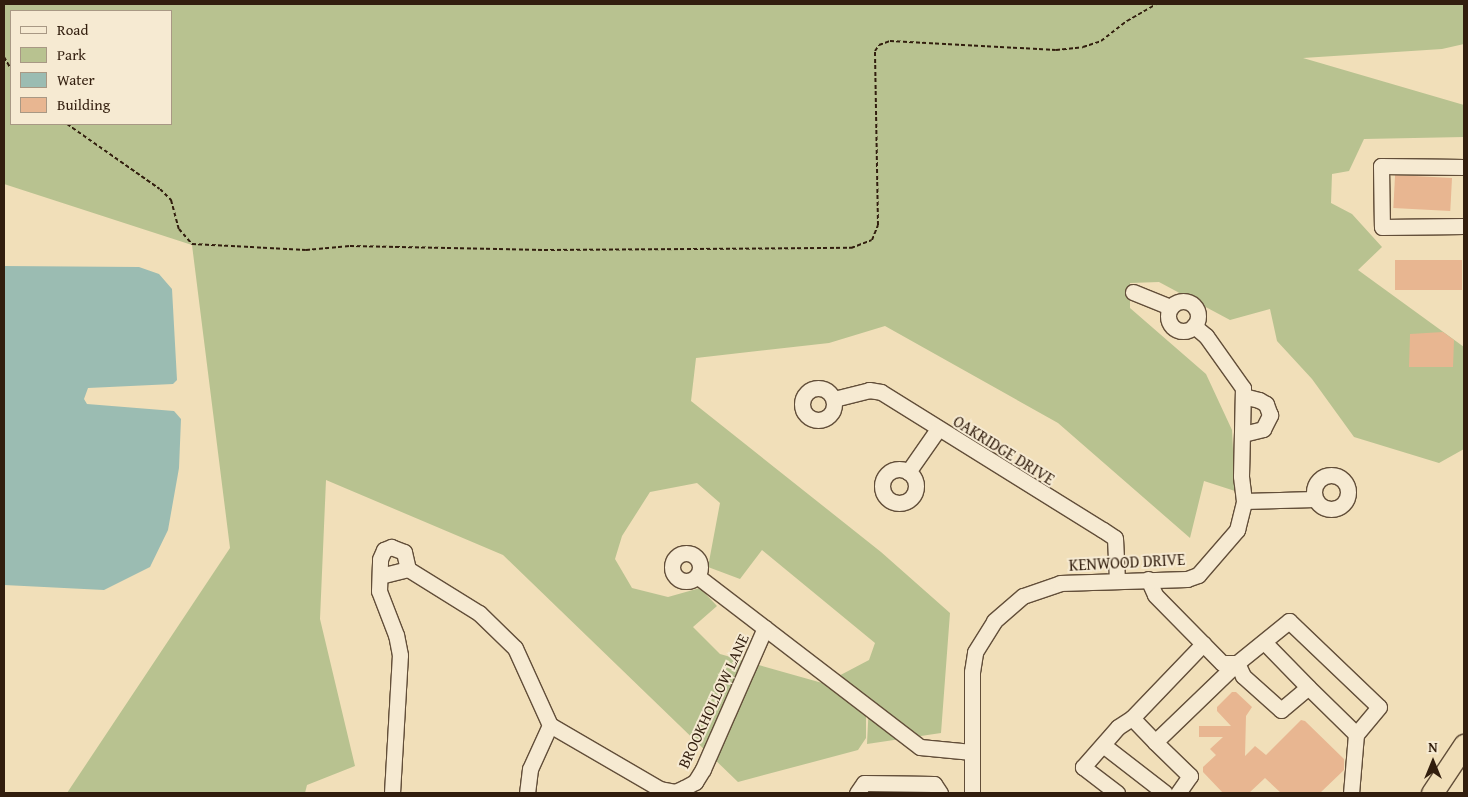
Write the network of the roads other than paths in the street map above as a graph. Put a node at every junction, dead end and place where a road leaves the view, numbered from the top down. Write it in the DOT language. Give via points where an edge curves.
graph roads {
  1 [pos="1464,168"];
  2 [pos="1464,226"];
  3 [pos="1133,292"];
  4 [pos="1170,307"];
  5 [pos="1194,326"];
  6 [pos="1243,396"];
  7 [pos="834,399"];
  8 [pos="938,429"];
  9 [pos="1242,434"];
  10 [pos="908,472"];
  11 [pos="1315,499"];
  12 [pos="1244,501"];
  13 [pos="408,569"];
  14 [pos="380,576"];
  15 [pos="697,576"];
  16 [pos="1148,579"];
  17 [pos="1117,580"];
  18 [pos="765,628"];
  19 [pos="1265,643"];
  20 [pos="1203,644"];
  21 [pos="1238,663"];
  22 [pos="1308,687"];
  23 [pos="1132,718"];
  24 [pos="550,725"];
  25 [pos="1356,734"];
  26 [pos="1155,742"];
  27 [pos="1103,745"];
  28 [pos="1464,745"];
  29 [pos="972,752"];
  30 [pos="392,793"];
  31 [pos="527,793"];
  32 [pos="857,793"];
  33 [pos="940,793"];
  34 [pos="972,793"];
  35 [pos="1117,793"];
  36 [pos="1165,793"];
  37 [pos="1178,793"];
  38 [pos="1351,793"];
  39 [pos="1432,793"];
  1 -- 2 [label="street" via="1381,166 1382,227"];
  3 -- 4 [label="street"];
  4 -- 5 [label="street" via="1167,316 1174,329 1184,331"];
  4 -- 5 [label="street" via="1179,301 1193,304 1198,313"];
  5 -- 6 [label="street, KENWOOD DRIVE" via="1206,336 1243,388"];
  6 -- 9 [label="street, KENWOOD DRIVE"];
  6 -- 9 [label="street" via="1266,404 1270,415 1263,429"];
  7 -- 8 [label="street, OAKRIDGE DRIVE" via="869,390 880,392"];
  8 -- 10 [label="street"];
  8 -- 17 [label="street, OAKRIDGE DRIVE" via="1114,538"];
  9 -- 12 [label="street, KENWOOD DRIVE"];
  11 -- 12 [label="street"];
  12 -- 16 [label="street, KENWOOD DRIVE" via="1237,530 1198,575 1187,579"];
  13 -- 14 [label="street"];
  13 -- 14 [label="street" via="404,552 391,547 384,550 380,559"];
  13 -- 24 [label="street" via="479,613 499,630 515,648"];
  14 -- 30 [label="street" via="379,591 400,655"];
  15 -- 18 [label="street"];
  16 -- 17 [label="street, KENWOOD DRIVE"];
  16 -- 20 [label="street" via="1155,595"];
  17 -- 29 [label="street, KENWOOD DRIVE" via="1046,586 1022,596 994,621 975,652"];
  18 -- 24 [label="street, BROOKHOLLOW LANE" via="703,769 695,782 684,788 675,792 660,789"];
  18 -- 29 [label="street, BROOKHOLLOW LANE" via="920,747"];
  19 -- 21 [label="street"];
  19 -- 22 [label="street"];
  19 -- 25 [label="street" via="1289,621 1379,707"];
  20 -- 21 [label="street" via="1222,663"];
  20 -- 23 [label="street"];
  21 -- 22 [label="street" via="1243,676 1281,710"];
  21 -- 26 [label="street"];
  22 -- 25 [label="street"];
  23 -- 26 [label="street"];
  23 -- 27 [label="street"];
  24 -- 31 [label="street" via="530,769"];
  25 -- 38 [label="street"];
  26 -- 37 [label="street" via="1190,776"];
  27 -- 35 [label="street" via="1083,767"];
  27 -- 36 [label="street"];
  28 -- 39 [label="highway"];
  29 -- 34 [label="street, KENWOOD DRIVE"];
  32 -- 33 [label="street" via="864,783 934,784"];
}
